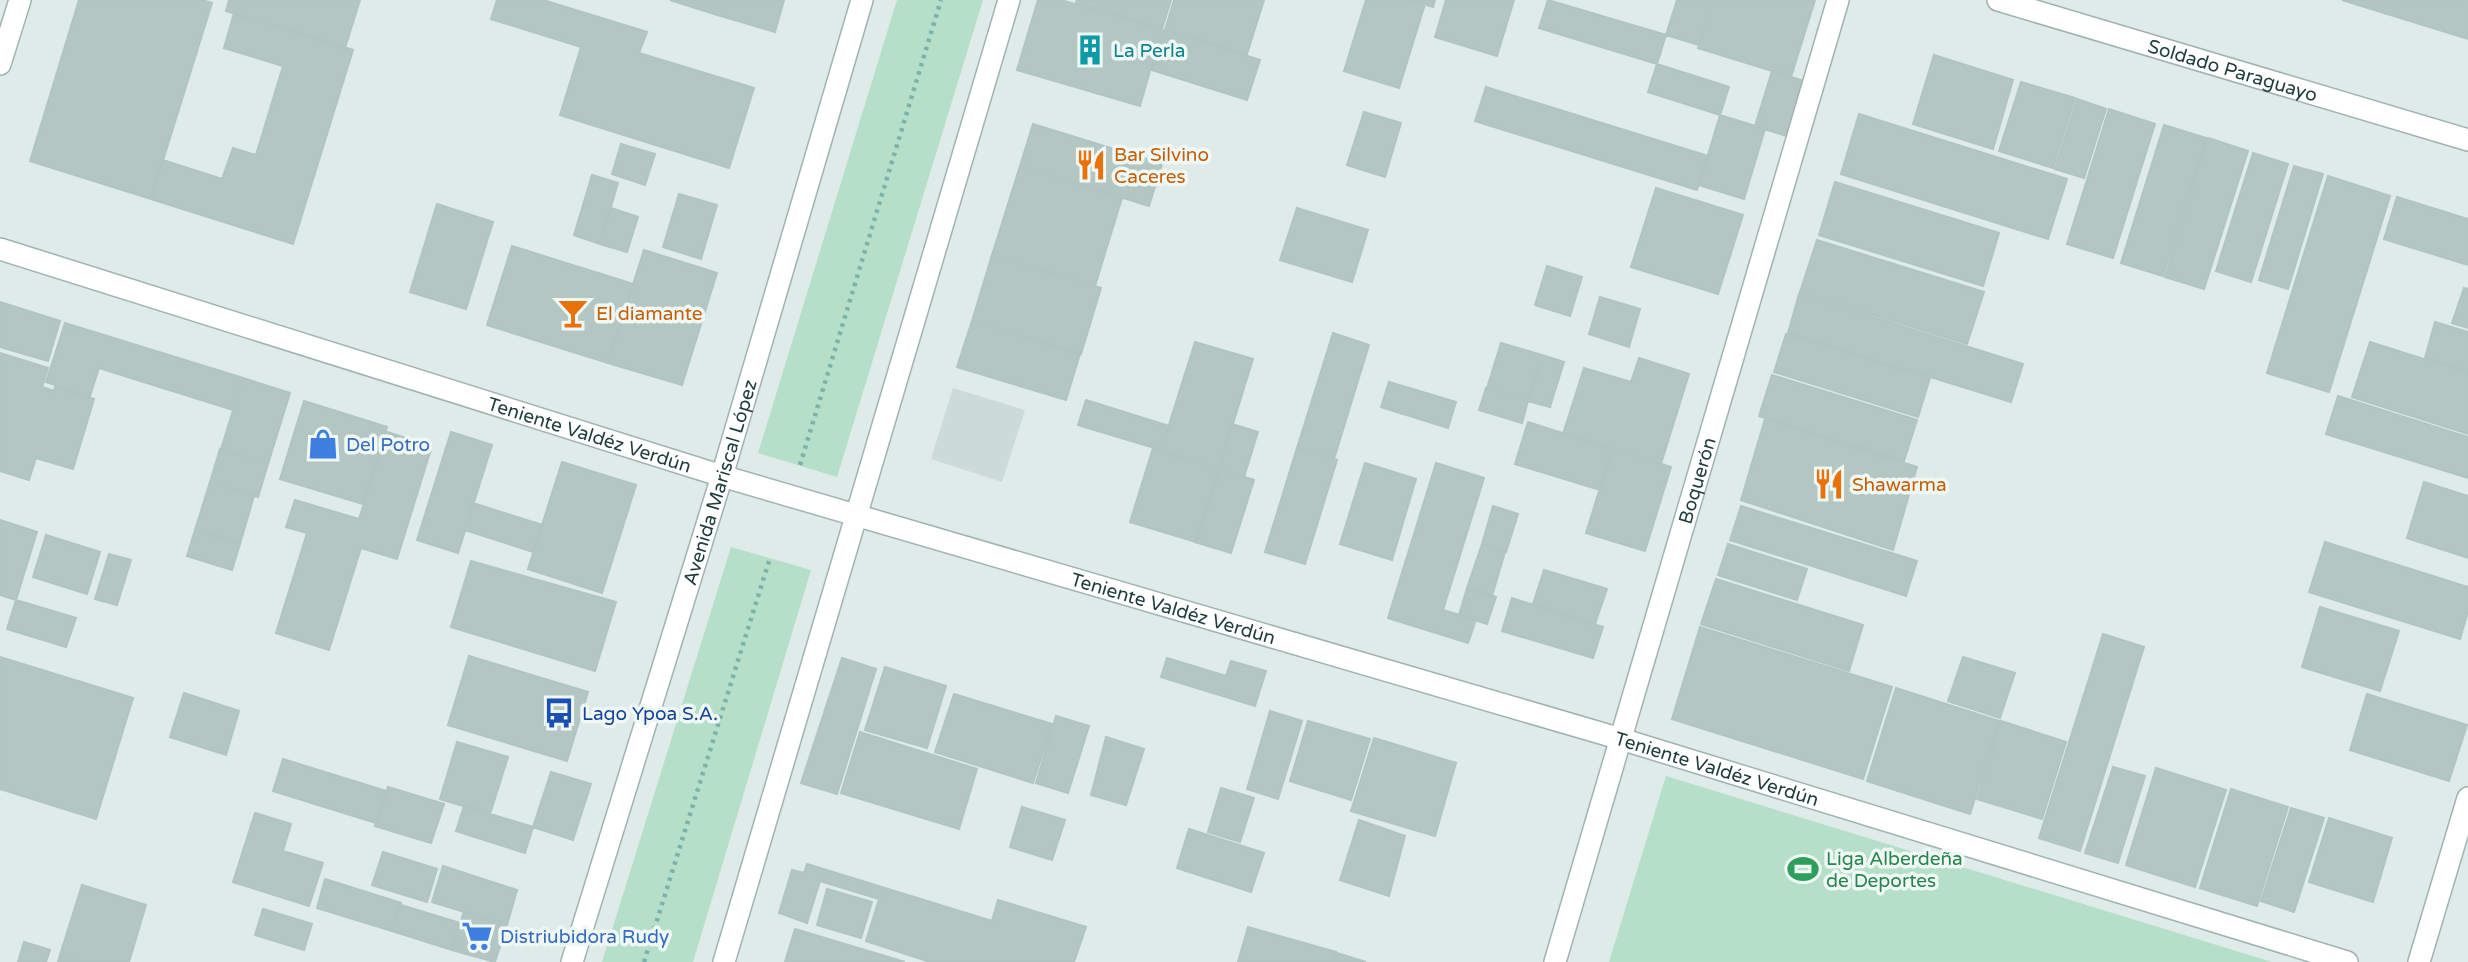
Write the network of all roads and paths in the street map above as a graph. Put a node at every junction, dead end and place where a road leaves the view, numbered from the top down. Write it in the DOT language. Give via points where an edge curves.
graph roads {
  1 [pos="20,0"];
  2 [pos="862,0"];
  3 [pos="941,0"];
  4 [pos="1009,0"];
  5 [pos="1838,0"];
  6 [pos="1998,0"];
  7 [pos="0,64"];
  8 [pos="2468,140"];
  9 [pos="0,249"];
  10 [pos="800,466"];
  11 [pos="722,476"];
  12 [pos="857,514"];
  13 [pos="770,558"];
  14 [pos="1621,738"];
  15 [pos="2468,798"];
  16 [pos="572,962"];
  17 [pos="644,962"];
  18 [pos="724,962"];
  19 [pos="1555,962"];
  20 [pos="2347,962"];
  21 [pos="2419,962"];
  1 -- 7 [label="street"];
  2 -- 11 [label="street, Avenida Mariscal López"];
  3 -- 10 [label="path"];
  4 -- 12 [label="street"];
  5 -- 14 [label="street, Boquerón"];
  6 -- 8 [label="street, Soldado Paraguayo"];
  9 -- 11 [label="street, Teniente Valdéz Verdún"];
  11 -- 12 [label="street, Teniente Valdéz Verdún"];
  11 -- 16 [label="street, Avenida Mariscal López"];
  12 -- 14 [label="street, Teniente Valdéz Verdún"];
  12 -- 18 [label="street"];
  13 -- 17 [label="path"];
  14 -- 19 [label="street, Boquerón"];
  14 -- 20 [label="street, Teniente Valdéz Verdún"];
  15 -- 21 [label="street"];
}
